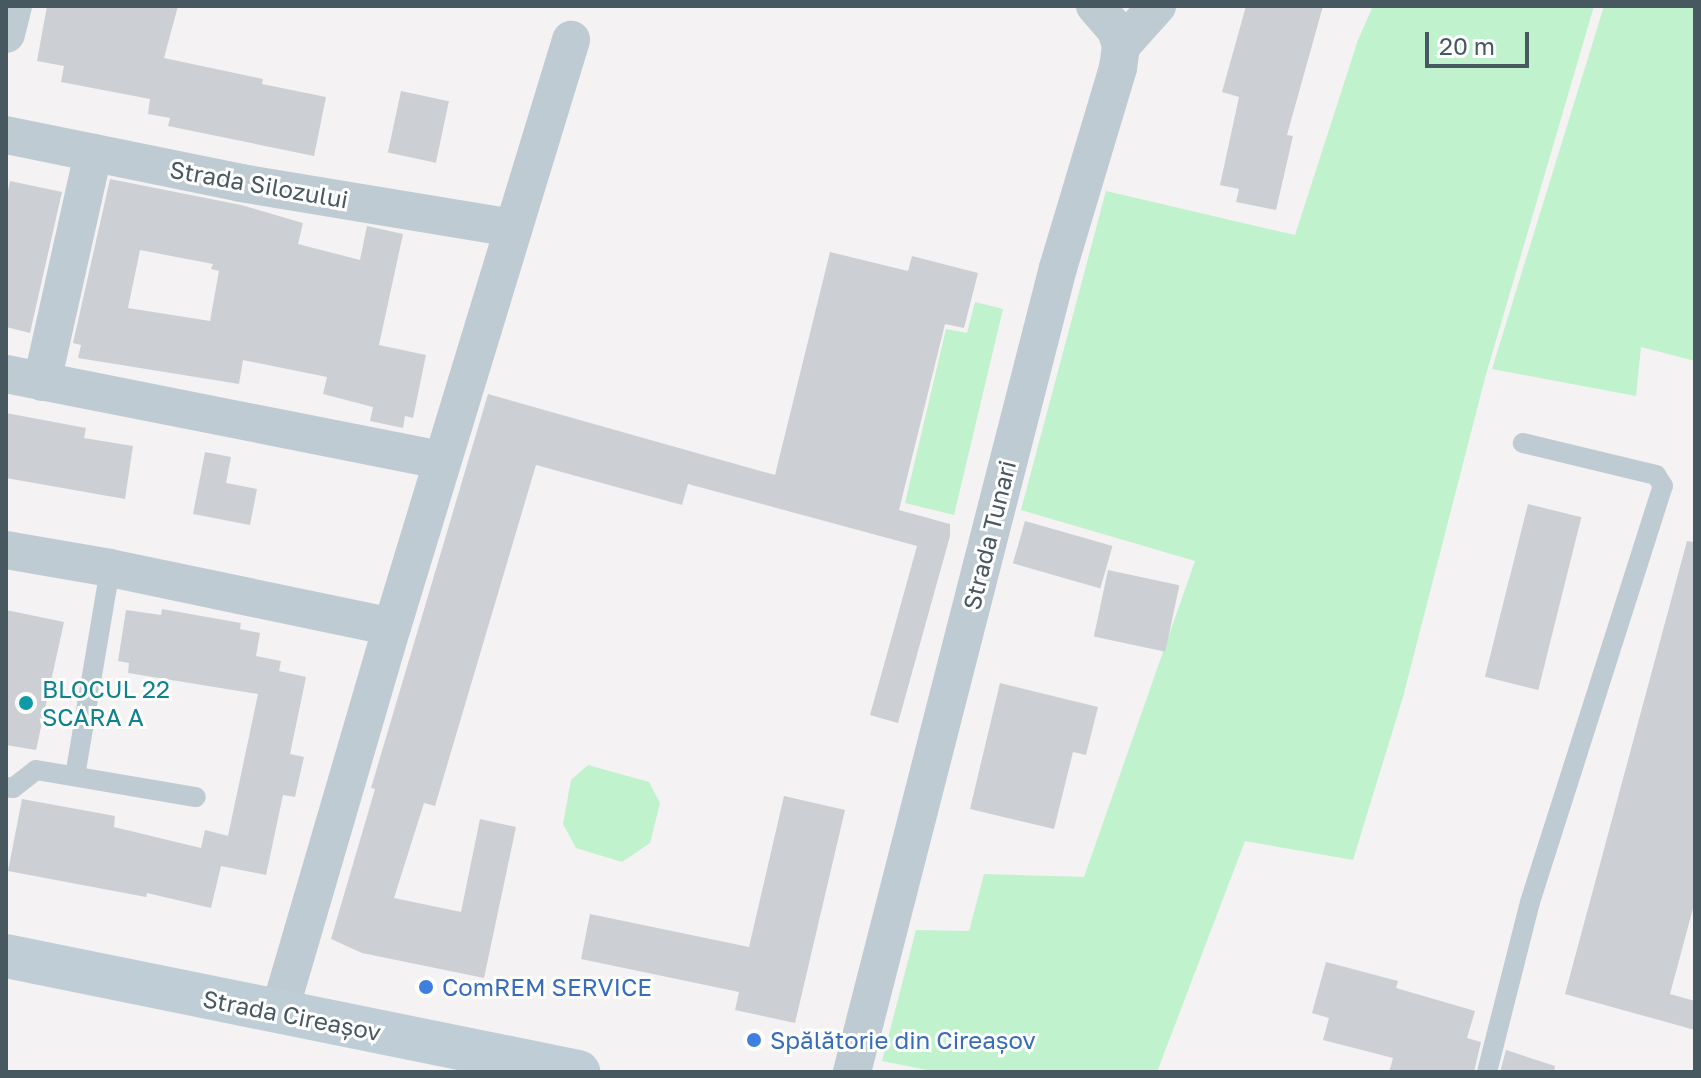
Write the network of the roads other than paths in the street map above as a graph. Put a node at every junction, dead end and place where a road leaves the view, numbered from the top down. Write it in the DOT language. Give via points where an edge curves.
graph roads {
  1 [pos="13,6"];
  2 [pos="1095,6"];
  3 [pos="1157,6"];
  4 [pos="6,34"];
  5 [pos="571,40"];
  6 [pos="1121,46"];
  7 [pos="6,135"];
  8 [pos="93,153"];
  9 [pos="512,228"];
  10 [pos="24,378"];
  11 [pos="1523,443"];
  12 [pos="442,460"];
  13 [pos="6,550"];
  14 [pos="110,568"];
  15 [pos="392,627"];
  16 [pos="75,776"];
  17 [pos="6,787"];
  18 [pos="196,797"];
  19 [pos="6,956"];
  20 [pos="279,1013"];
  21 [pos="578,1072"];
  22 [pos="852,1072"];
  23 [pos="1487,1072"];
  1 -- 4 [label="street"];
  2 -- 6 [label="street" via="1116,30"];
  3 -- 6 [label="street"];
  5 -- 9 [label="street"];
  6 -- 22 [label="street, Strada Tunari" via="1058,268"];
  7 -- 8 [label="street, Strada Silozului"];
  8 -- 9 [label="street, Strada Silozului"];
  8 -- 10 [label="street"];
  9 -- 12 [label="street"];
  10 -- 12 [label="street"];
  11 -- 23 [label="lane" via="1656,475 1663,486 1530,902"];
  12 -- 15 [label="street"];
  13 -- 14 [label="street"];
  14 -- 15 [label="street"];
  14 -- 16 [label="lane"];
  15 -- 20 [label="street"];
  16 -- 17 [label="lane" via="36,770 13,788"];
  16 -- 18 [label="lane"];
  19 -- 20 [label="main road, Strada Cireașov"];
  20 -- 21 [label="main road, Strada Cireașov"];
}
